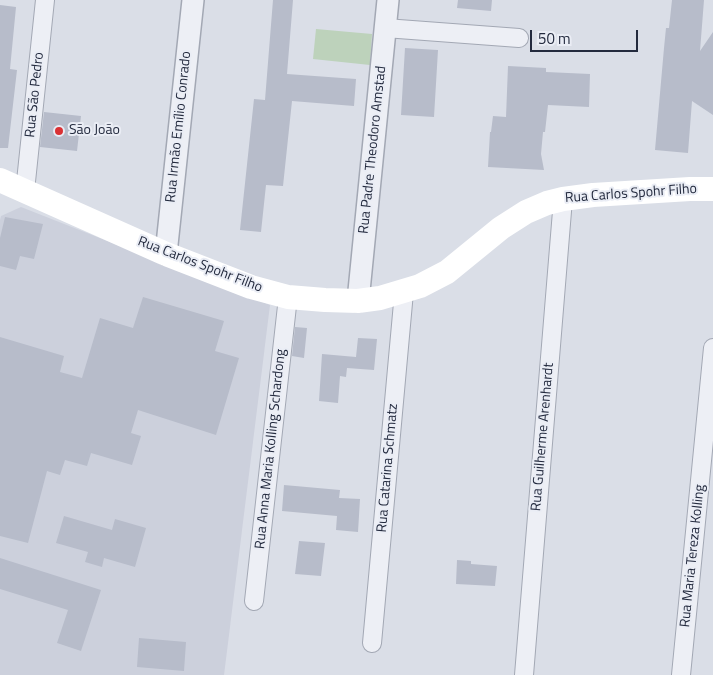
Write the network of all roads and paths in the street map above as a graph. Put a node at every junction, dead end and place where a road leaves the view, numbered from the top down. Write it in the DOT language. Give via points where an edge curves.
graph roads {
  1 [pos="45,0"];
  2 [pos="193,0"];
  3 [pos="388,0"];
  4 [pos="385,28"];
  5 [pos="519,38"];
  6 [pos="0,180"];
  7 [pos="713,189"];
  8 [pos="25,191"];
  9 [pos="563,198"];
  10 [pos="166,254"];
  11 [pos="404,292"];
  12 [pos="288,296"];
  13 [pos="358,301"];
  14 [pos="713,348"];
  15 [pos="254,601"];
  16 [pos="372,644"];
  17 [pos="524,675"];
  18 [pos="681,675"];
  1 -- 8 [label="street, Rua São Pedro"];
  2 -- 10 [label="street, Rua Irmão Emílio Conrado"];
  3 -- 4 [label="street, Rua Padre Theodoro Amstad"];
  4 -- 5 [label="street"];
  4 -- 13 [label="street, Rua Padre Theodoro Amstad"];
  6 -- 8 [label="main road, Rua Carlos Spohr Filho"];
  7 -- 9 [label="main road, Rua Carlos Spohr Filho"];
  8 -- 10 [label="main road, Rua Carlos Spohr Filho"];
  9 -- 11 [label="main road, Rua Carlos Spohr Filho" via="526,212 447,272"];
  9 -- 17 [label="street, Rua Guilherme Arenhardt"];
  10 -- 12 [label="main road, Rua Carlos Spohr Filho" via="251,287"];
  11 -- 13 [label="main road, Rua Carlos Spohr Filho"];
  11 -- 16 [label="street, Rua Catarina Schmatz"];
  12 -- 13 [label="main road, Rua Carlos Spohr Filho"];
  12 -- 15 [label="street, Rua Anna Maria Kolling Schardong"];
  14 -- 18 [label="street, Rua Maria Tereza Kolling"];
}
